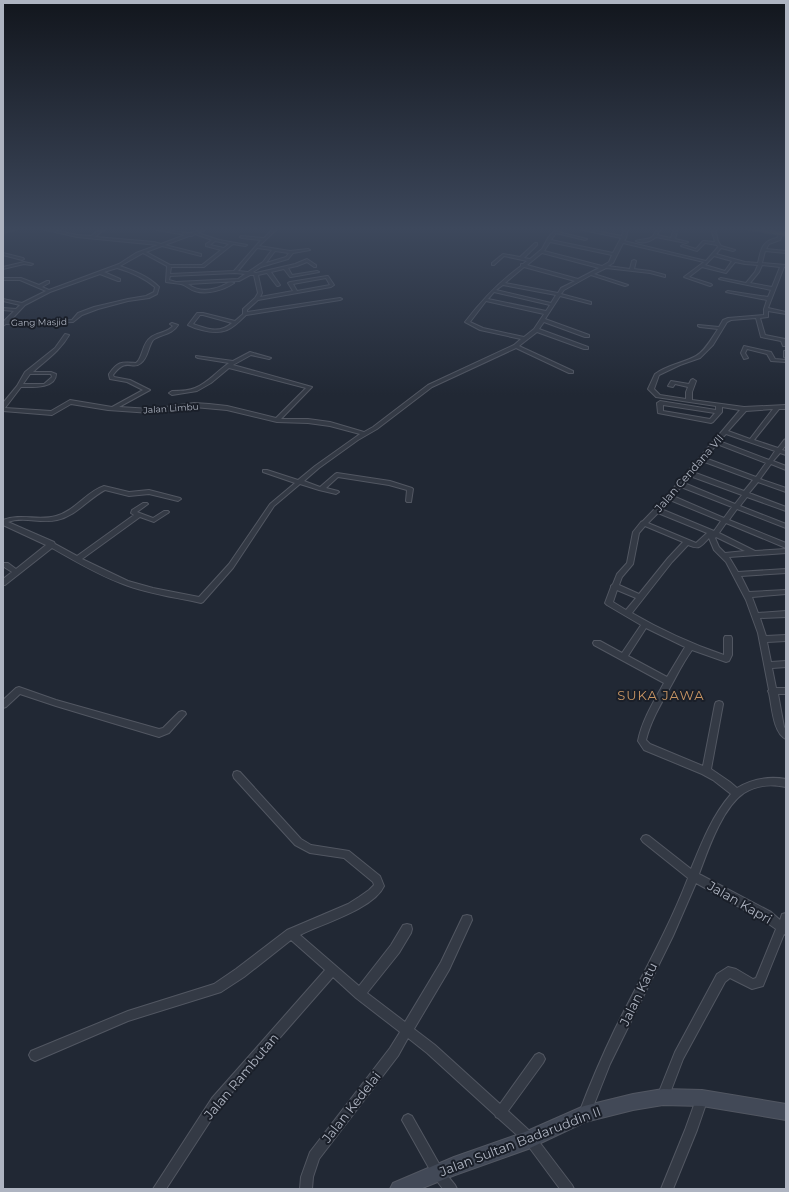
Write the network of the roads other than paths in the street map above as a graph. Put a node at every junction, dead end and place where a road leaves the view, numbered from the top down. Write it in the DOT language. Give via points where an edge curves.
graph roads {
  1 [pos="184,283"];
  2 [pos="501,283"];
  3 [pos="32,284"];
  4 [pos="44,284"];
  5 [pos="69,284"];
  6 [pos="153,284"];
  7 [pos="230,284"];
  8 [pos="259,284"];
  9 [pos="290,284"];
  10 [pos="331,284"];
  11 [pos="504,284"];
  12 [pos="571,284"];
  13 [pos="622,284"];
  14 [pos="706,284"];
  15 [pos="751,284"];
  16 [pos="777,284"];
  17 [pos="626,285"];
  18 [pos="38,286"];
  19 [pos="705,289"];
  20 [pos="774,289"];
  21 [pos="49,291"];
  22 [pos="493,291"];
  23 [pos="296,292"];
  24 [pos="728,292"];
  25 [pos="558,294"];
  26 [pos="518,297"];
  27 [pos="257,299"];
  28 [pos="340,299"];
  29 [pos="770,299"];
  30 [pos="3,300"];
  31 [pos="486,300"];
  32 [pos="589,303"];
  33 [pos="23,304"];
  34 [pos="552,304"];
  35 [pos="511,305"];
  36 [pos="3,309"];
  37 [pos="766,309"];
  38 [pos="16,310"];
  39 [pos="786,312"];
  40 [pos="547,313"];
  41 [pos="245,314"];
  42 [pos="758,318"];
  43 [pos="543,320"];
  44 [pos="236,323"];
  45 [pos="4,324"];
  46 [pos="172,324"];
  47 [pos="700,326"];
  48 [pos="720,328"];
  49 [pos="536,330"];
  50 [pos="67,335"];
  51 [pos="587,336"];
  52 [pos="526,339"];
  53 [pos="785,345"];
  54 [pos="516,346"];
  55 [pos="586,348"];
  56 [pos="786,352"];
  57 [pos="198,357"];
  58 [pos="786,357"];
  59 [pos="269,358"];
  60 [pos="746,358"];
  61 [pos="786,361"];
  62 [pos="234,363"];
  63 [pos="229,366"];
  64 [pos="572,372"];
  65 [pos="27,373"];
  66 [pos="19,386"];
  67 [pos="671,386"];
  68 [pos="172,393"];
  69 [pos="689,400"];
  70 [pos="719,405"];
  71 [pos="786,407"];
  72 [pos="3,408"];
  73 [pos="113,408"];
  74 [pos="777,408"];
  75 [pos="744,410"];
  76 [pos="719,412"];
  77 [pos="276,420"];
  78 [pos="725,432"];
  79 [pos="365,434"];
  80 [pos="751,441"];
  81 [pos="786,441"];
  82 [pos="716,442"];
  83 [pos="778,450"];
  84 [pos="786,453"];
  85 [pos="702,458"];
  86 [pos="769,462"];
  87 [pos="786,468"];
  88 [pos="265,471"];
  89 [pos="689,473"];
  90 [pos="757,478"];
  91 [pos="300,481"];
  92 [pos="680,484"];
  93 [pos="786,486"];
  94 [pos="321,489"];
  95 [pos="786,490"];
  96 [pos="336,492"];
  97 [pos="745,494"];
  98 [pos="669,497"];
  99 [pos="178,499"];
  100 [pos="409,502"];
  101 [pos="145,504"];
  102 [pos="736,507"];
  103 [pos="786,509"];
  104 [pos="657,510"];
  105 [pos="166,512"];
  106 [pos="139,515"];
  107 [pos="3,522"];
  108 [pos="725,522"];
  109 [pos="643,524"];
  110 [pos="786,526"];
  111 [pos="714,533"];
  112 [pos="687,542"];
  113 [pos="52,544"];
  114 [pos="786,546"];
  115 [pos="786,551"];
  116 [pos="754,553"];
  117 [pos="724,555"];
  118 [pos="77,559"];
  119 [pos="6,565"];
  120 [pos="786,571"];
  121 [pos="16,572"];
  122 [pos="736,574"];
  123 [pos="3,583"];
  124 [pos="614,586"];
  125 [pos="786,592"];
  126 [pos="747,595"];
  127 [pos="641,597"];
  128 [pos="627,614"];
  129 [pos="786,614"];
  130 [pos="756,616"];
  131 [pos="645,624"];
  132 [pos="728,638"];
  133 [pos="786,638"];
  134 [pos="764,639"];
  135 [pos="596,643"];
  136 [pos="690,646"];
  137 [pos="623,657"];
  138 [pos="786,664"];
  139 [pos="768,665"];
  140 [pos="669,682"];
  141 [pos="786,690"];
  142 [pos="772,691"];
  143 [pos="718,704"];
  144 [pos="3,705"];
  145 [pos="182,714"];
  146 [pos="782,719"];
  147 [pos="786,735"];
  148 [pos="706,771"];
  149 [pos="237,775"];
  150 [pos="786,783"];
  151 [pos="736,793"];
  152 [pos="646,839"];
  153 [pos="693,876"];
  154 [pos="467,920"];
  155 [pos="785,925"];
  156 [pos="407,929"];
  157 [pos="292,934"];
  158 [pos="332,970"];
  159 [pos="360,994"];
  160 [pos="408,1029"];
  161 [pos="35,1054"];
  162 [pos="539,1060"];
  163 [pos="663,1097"];
  164 [pos="702,1098"];
  165 [pos="786,1112"];
  166 [pos="500,1113"];
  167 [pos="584,1114"];
  168 [pos="408,1120"];
  169 [pos="530,1139"];
  170 [pos="438,1173"];
  171 [pos="159,1189"];
  172 [pos="306,1189"];
  173 [pos="399,1189"];
  174 [pos="451,1189"];
  175 [pos="568,1189"];
  176 [pos="667,1189"];
  1 -- 7 [label="street" via="192,290 201,292"];
  2 -- 22 [label="street"];
  3 -- 18 [label="street"];
  4 -- 18 [label="street"];
  5 -- 21 [label="street"];
  6 -- 45 [label="street, Gang Masjid" via="158,288 156,293 148,297 96,308 80,314 74,320"];
  8 -- 27 [label="street" via="261,291"];
  9 -- 23 [label="street"];
  10 -- 23 [label="street"];
  11 -- 25 [label="street"];
  12 -- 25 [label="street"];
  13 -- 17 [label="street"];
  14 -- 19 [label="street" via="710,285"];
  15 -- 20 [label="street"];
  16 -- 20 [label="street"];
  18 -- 21 [label="street"];
  20 -- 29 [label="street"];
  21 -- 33 [label="street"];
  22 -- 26 [label="street"];
  22 -- 31 [label="street"];
  23 -- 27 [label="street"];
  24 -- 29 [label="street"];
  25 -- 32 [label="street"];
  25 -- 34 [label="street"];
  26 -- 34 [label="street"];
  26 -- 35 [label="street"];
  27 -- 41 [label="street" via="245,310"];
  28 -- 41 [label="street"];
  29 -- 37 [label="street"];
  30 -- 33 [label="street"];
  31 -- 35 [label="street"];
  31 -- 52 [label="street" via="467,322 482,329"];
  33 -- 38 [label="street"];
  34 -- 40 [label="street"];
  35 -- 40 [label="street"];
  36 -- 38 [label="street"];
  37 -- 39 [label="street"];
  37 -- 42 [label="street" via="766,316"];
  38 -- 45 [label="street"];
  40 -- 43 [label="street"];
  41 -- 44 [label="street"];
  42 -- 48 [label="street" via="730,319"];
  42 -- 53 [label="street" via="763,336 783,340"];
  43 -- 49 [label="street"];
  43 -- 51 [label="street"];
  44 -- 44 [label="street" via="218,332 190,325 200,314"];
  46 -- 73 [label="street" via="176,325 173,330 151,340 140,362 123,362 117,366 111,375 112,378 128,381 147,390"];
  47 -- 48 [label="street"];
  48 -- 69 [label="street" via="711,344 698,357 657,374 653,381 651,389 656,395"];
  49 -- 52 [label="street"];
  49 -- 55 [label="street"];
  50 -- 65 [label="street" via="61,345"];
  52 -- 54 [label="street"];
  54 -- 64 [label="street"];
  54 -- 79 [label="street" via="430,386"];
  56 -- 58 [label="street"];
  57 -- 62 [label="street"];
  59 -- 62 [label="street" via="252,353"];
  60 -- 61 [label="street" via="743,353 746,346 769,353 773,363"];
  62 -- 63 [label="street"];
  63 -- 68 [label="street" via="195,390"];
  63 -- 77 [label="street" via="309,387"];
  65 -- 66 [label="street"];
  65 -- 66 [label="street" via="51,373 54,377 45,385"];
  66 -- 72 [label="street"];
  67 -- 69 [label="street" via="673,382 692,383"];
  69 -- 70 [label="street"];
  70 -- 75 [label="street"];
  70 -- 76 [label="street"];
  71 -- 74 [label="street"];
  72 -- 73 [label="street, Jalan Limbu" via="52,413 70,402"];
  73 -- 77 [label="street, Jalan Limbu" via="151,411 194,405 209,406"];
  74 -- 75 [label="street"];
  74 -- 80 [label="street"];
  75 -- 78 [label="street, Jalan Cendana VII"];
  76 -- 76 [label="street" via="660,404 660,412 709,422"];
  77 -- 79 [label="street, Jalan Limbu" via="330,424"];
  78 -- 80 [label="street"];
  78 -- 82 [label="street, Jalan Cendana VII"];
  79 -- 91 [label="street"];
  80 -- 83 [label="street"];
  81 -- 83 [label="street"];
  82 -- 85 [label="street, Jalan Cendana VII"];
  82 -- 86 [label="street"];
  83 -- 84 [label="street"];
  83 -- 86 [label="street"];
  85 -- 89 [label="street, Jalan Cendana VII"];
  85 -- 90 [label="street"];
  86 -- 87 [label="street"];
  86 -- 90 [label="street"];
  88 -- 91 [label="street"];
  89 -- 92 [label="street, Jalan Cendana VII"];
  89 -- 97 [label="street"];
  90 -- 93 [label="street"];
  90 -- 95 [label="street"];
  90 -- 97 [label="street"];
  91 -- 94 [label="street"];
  91 -- 118 [label="street" via="272,505 231,566 200,600 126,583"];
  92 -- 98 [label="street, Jalan Cendana VII"];
  92 -- 102 [label="street"];
  94 -- 96 [label="street"];
  94 -- 100 [label="street" via="335,475 340,474 408,487 411,492"];
  97 -- 102 [label="street"];
  97 -- 103 [label="street"];
  98 -- 104 [label="street, Jalan Cendana VII"];
  98 -- 108 [label="street"];
  99 -- 107 [label="street" via="149,492 129,494 104,488 58,518 15,518"];
  101 -- 106 [label="street" via="134,511"];
  102 -- 108 [label="street"];
  102 -- 110 [label="street"];
  104 -- 109 [label="street, Jalan Cendana VII"];
  104 -- 111 [label="street"];
  105 -- 106 [label="street" via="154,520"];
  106 -- 118 [label="street"];
  107 -- 113 [label="street"];
  108 -- 111 [label="street"];
  108 -- 114 [label="street"];
  109 -- 112 [label="street"];
  109 -- 124 [label="street, Jalan Cendana VII" via="636,532 630,564"];
  111 -- 112 [label="street" via="697,546"];
  111 -- 116 [label="street"];
  111 -- 117 [label="street" via="713,543"];
  112 -- 127 [label="street"];
  113 -- 118 [label="street"];
  113 -- 121 [label="street"];
  115 -- 116 [label="street"];
  116 -- 117 [label="street"];
  117 -- 122 [label="street"];
  119 -- 121 [label="street"];
  120 -- 122 [label="street"];
  121 -- 123 [label="street"];
  122 -- 126 [label="street"];
  124 -- 127 [label="street"];
  124 -- 128 [label="street" via="609,603"];
  125 -- 126 [label="street"];
  126 -- 130 [label="street"];
  127 -- 128 [label="street"];
  128 -- 131 [label="street"];
  129 -- 130 [label="street"];
  130 -- 134 [label="street"];
  131 -- 136 [label="street"];
  131 -- 137 [label="street"];
  132 -- 136 [label="street" via="726,659"];
  133 -- 134 [label="street"];
  134 -- 139 [label="street"];
  135 -- 137 [label="street"];
  136 -- 140 [label="street"];
  137 -- 140 [label="street"];
  138 -- 139 [label="street"];
  139 -- 142 [label="street"];
  140 -- 148 [label="street" via="642,736 642,742 647,747"];
  141 -- 142 [label="street"];
  142 -- 146 [label="street"];
  143 -- 148 [label="street"];
  144 -- 145 [label="street" via="19,690 159,733 166,732"];
  146 -- 147 [label="street" via="780,728"];
  148 -- 151 [label="street" via="727,783"];
  149 -- 157 [label="street" via="298,842 310,849 346,854 377,879 379,886 375,892 350,907"];
  150 -- 151 [label="street" via="768,780"];
  151 -- 153 [label="street, Jalan Katu" via="723,810"];
  152 -- 153 [label="street, Jalan Kapri"];
  153 -- 155 [label="street, Jalan Kapri"];
  153 -- 167 [label="street, Jalan Katu" via="599,1075"];
  154 -- 160 [label="street, Jalan Kedelai" via="445,966"];
  155 -- 163 [label="street" via="759,982 752,984 728,972 721,978 679,1056"];
  156 -- 159 [label="street"];
  157 -- 158 [label="street"];
  157 -- 161 [label="street" via="217,988 128,1016"];
  158 -- 159 [label="street"];
  158 -- 171 [label="street, Jalan Rambutan" via="216,1102"];
  159 -- 160 [label="street"];
  160 -- 166 [label="street"];
  160 -- 172 [label="street, Jalan Kedelai" via="378,1074 314,1156"];
  162 -- 166 [label="street"];
  163 -- 164 [label="street, Jalan Sultan Badaruddin II"];
  163 -- 167 [label="street, Jalan Sultan Badaruddin II"];
  164 -- 165 [label="street, Jalan Sultan Badaruddin II"];
  164 -- 176 [label="street"];
  166 -- 169 [label="street"];
  167 -- 169 [label="street, Jalan Sultan Badaruddin II"];
  168 -- 170 [label="street"];
  169 -- 170 [label="street, Jalan Sultan Badaruddin II"];
  169 -- 175 [label="street"];
  170 -- 173 [label="street, Jalan Sultan Badaruddin II"];
  170 -- 174 [label="street"];
}
